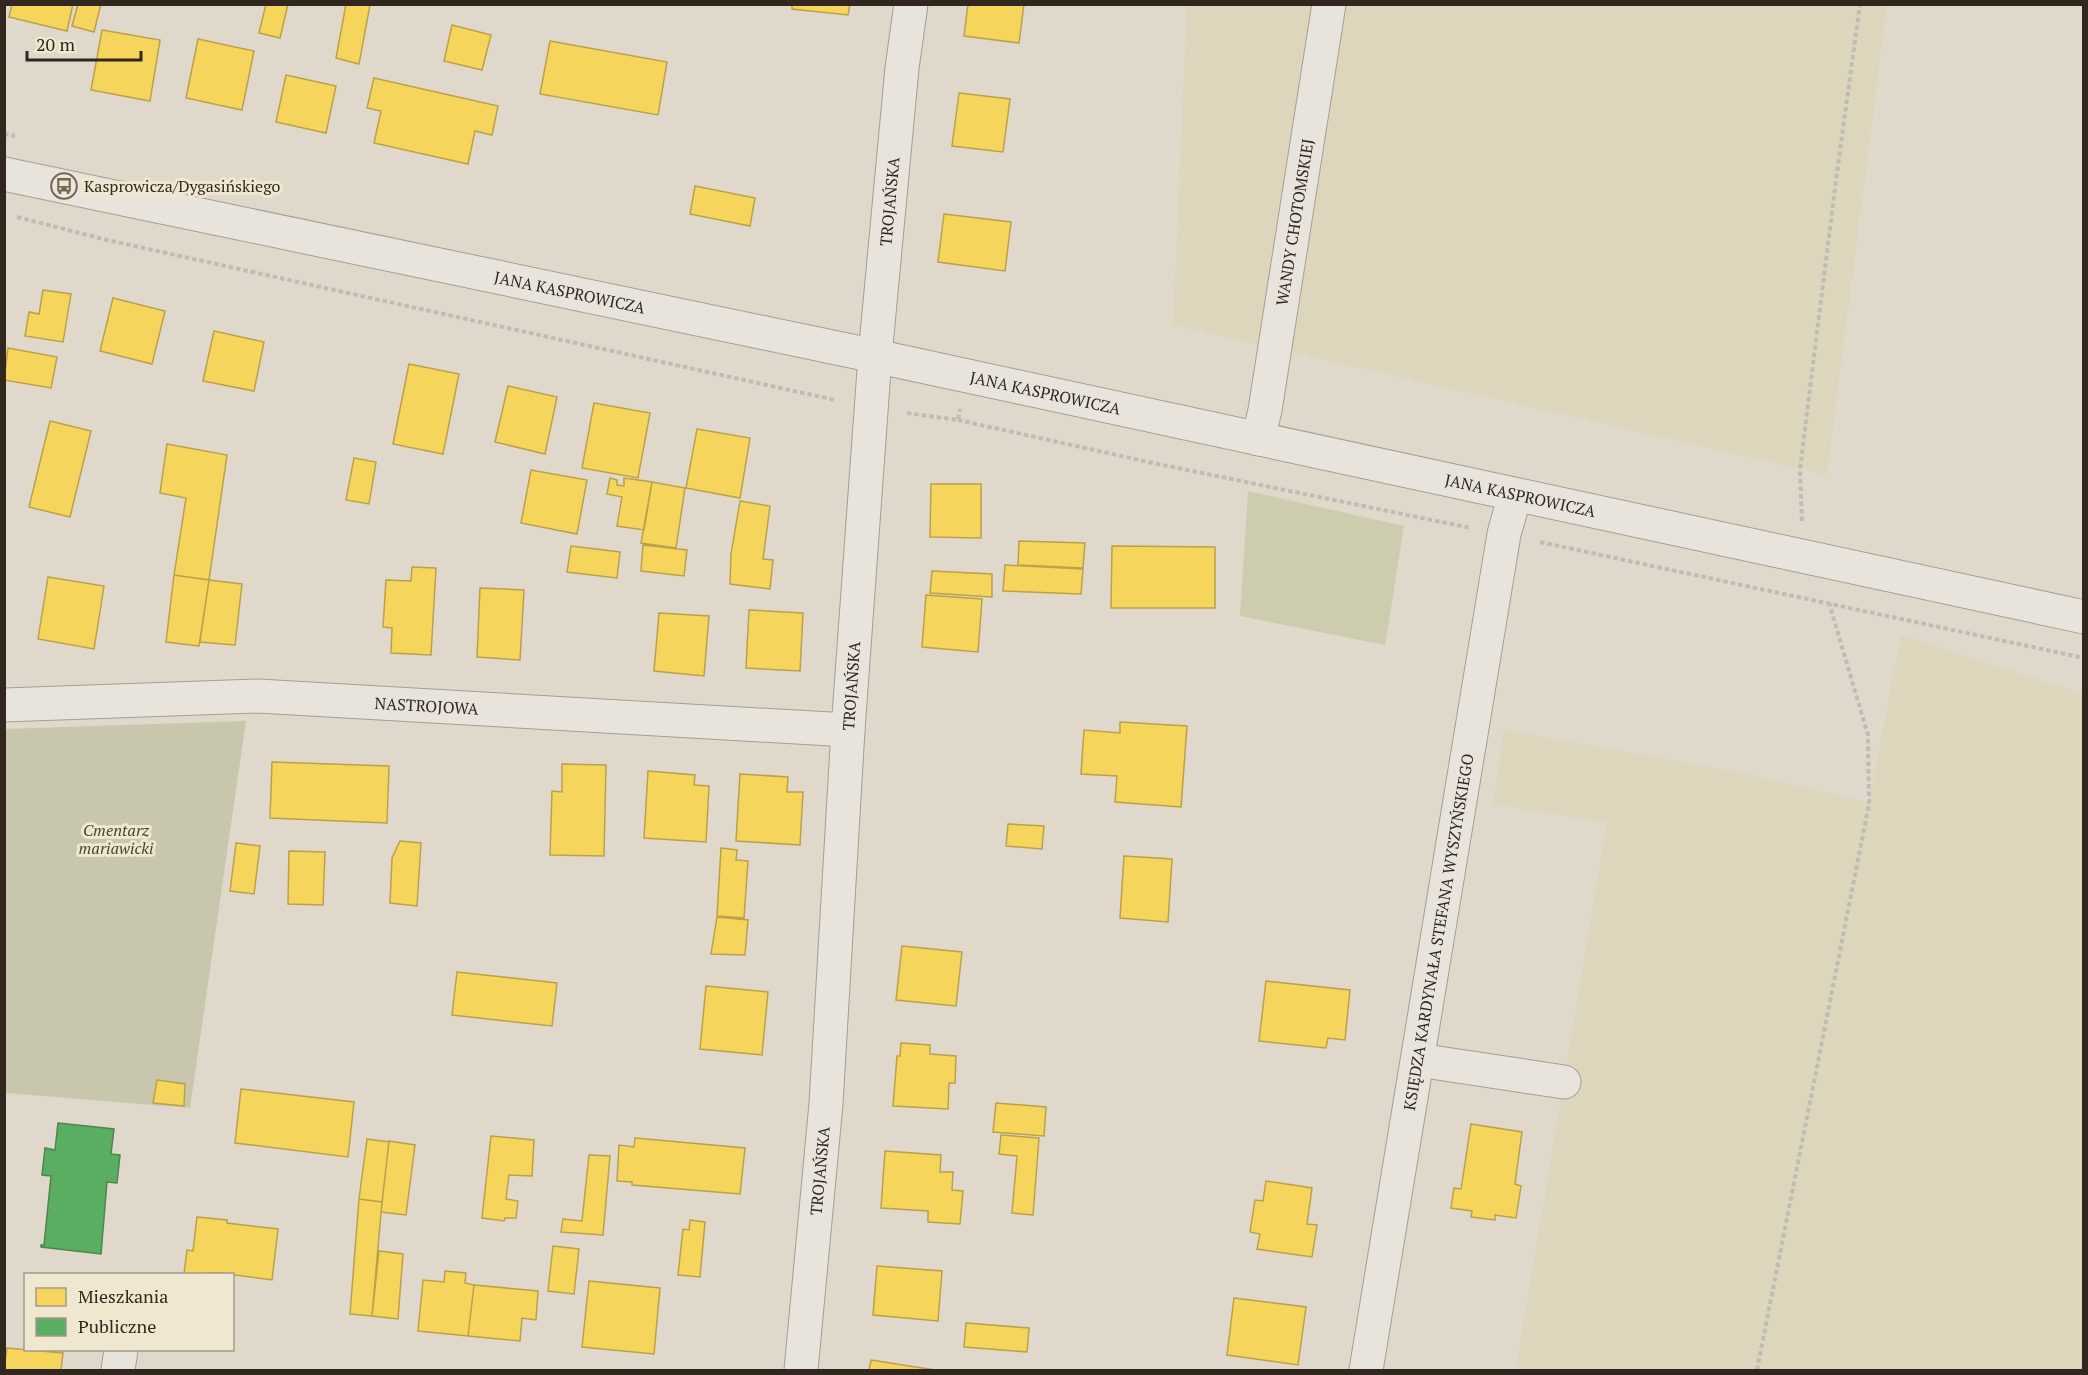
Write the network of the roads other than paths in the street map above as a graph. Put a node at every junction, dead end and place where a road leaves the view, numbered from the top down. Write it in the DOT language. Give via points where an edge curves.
graph roads {
  1 [pos="911,4"];
  2 [pos="1329,4"];
  3 [pos="4,174"];
  4 [pos="875,356"];
  5 [pos="1258,439"];
  6 [pos="1515,495"];
  7 [pos="2084,617"];
  8 [pos="4,705"];
  9 [pos="848,730"];
  10 [pos="1418,1060"];
  11 [pos="1564,1082"];
  12 [pos="121,1351"];
  13 [pos="118,1371"];
  14 [pos="801,1371"];
  15 [pos="1366,1371"];
  1 -- 4 [label="street, TROJAŃSKA"];
  2 -- 5 [label="street, WANDY CHOTOMSKIEJ"];
  3 -- 4 [label="street, JANA KASPROWICZA"];
  4 -- 5 [label="street, JANA KASPROWICZA"];
  4 -- 9 [label="street, TROJAŃSKA"];
  5 -- 6 [label="street, JANA KASPROWICZA"];
  6 -- 7 [label="street, JANA KASPROWICZA"];
  6 -- 10 [label="street, KSIĘDZA KARDYNAŁA STEFANA WYSZYŃSKIEGO" via="1504,534"];
  8 -- 9 [label="street, NASTROJOWA" via="258,696"];
  9 -- 14 [label="street, TROJAŃSKA" via="826,1104"];
  10 -- 11 [label="street"];
  10 -- 15 [label="street, KSIĘDZA KARDYNAŁA STEFANA WYSZYŃSKIEGO"];
  12 -- 13 [label="street"];
}
